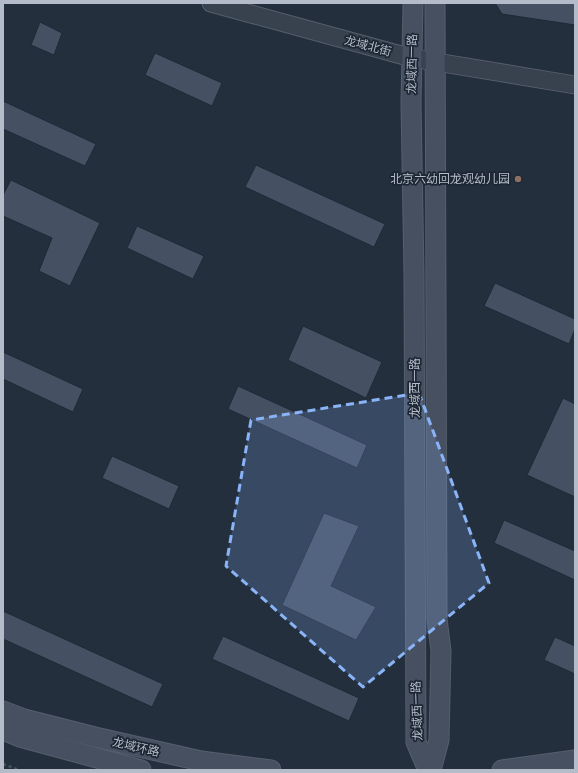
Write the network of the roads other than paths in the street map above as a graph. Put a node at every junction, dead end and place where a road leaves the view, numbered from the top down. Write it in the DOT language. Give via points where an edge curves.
graph roads {
  1 [pos="211,3"];
  2 [pos="413,3"];
  3 [pos="435,3"];
  4 [pos="412,58"];
  5 [pos="435,62"];
  6 [pos="575,85"];
  7 [pos="3,711"];
  8 [pos="3,730"];
  9 [pos="575,760"];
  10 [pos="140,770"];
  11 [pos="271,770"];
  12 [pos="428,770"];
  13 [pos="431,770"];
  14 [pos="502,770"];
  1 -- 4 [label="street, 龙域北街"];
  2 -- 4 [label="main road, 龙域西一路"];
  3 -- 5 [label="main road, 龙域西一路"];
  4 -- 5 [label="street, 龙域北街"];
  4 -- 12 [label="main road, 龙域西一路" via="416,742"];
  5 -- 6 [label="street, 龙域北街"];
  5 -- 13 [label="main road, 龙域西一路" via="437,619 440,651 440,740"];
  7 -- 11 [label="main road, 龙域环路" via="95,737 201,761"];
  8 -- 10 [label="main road, 龙域环路"];
  9 -- 14 [label="main road"];
}
